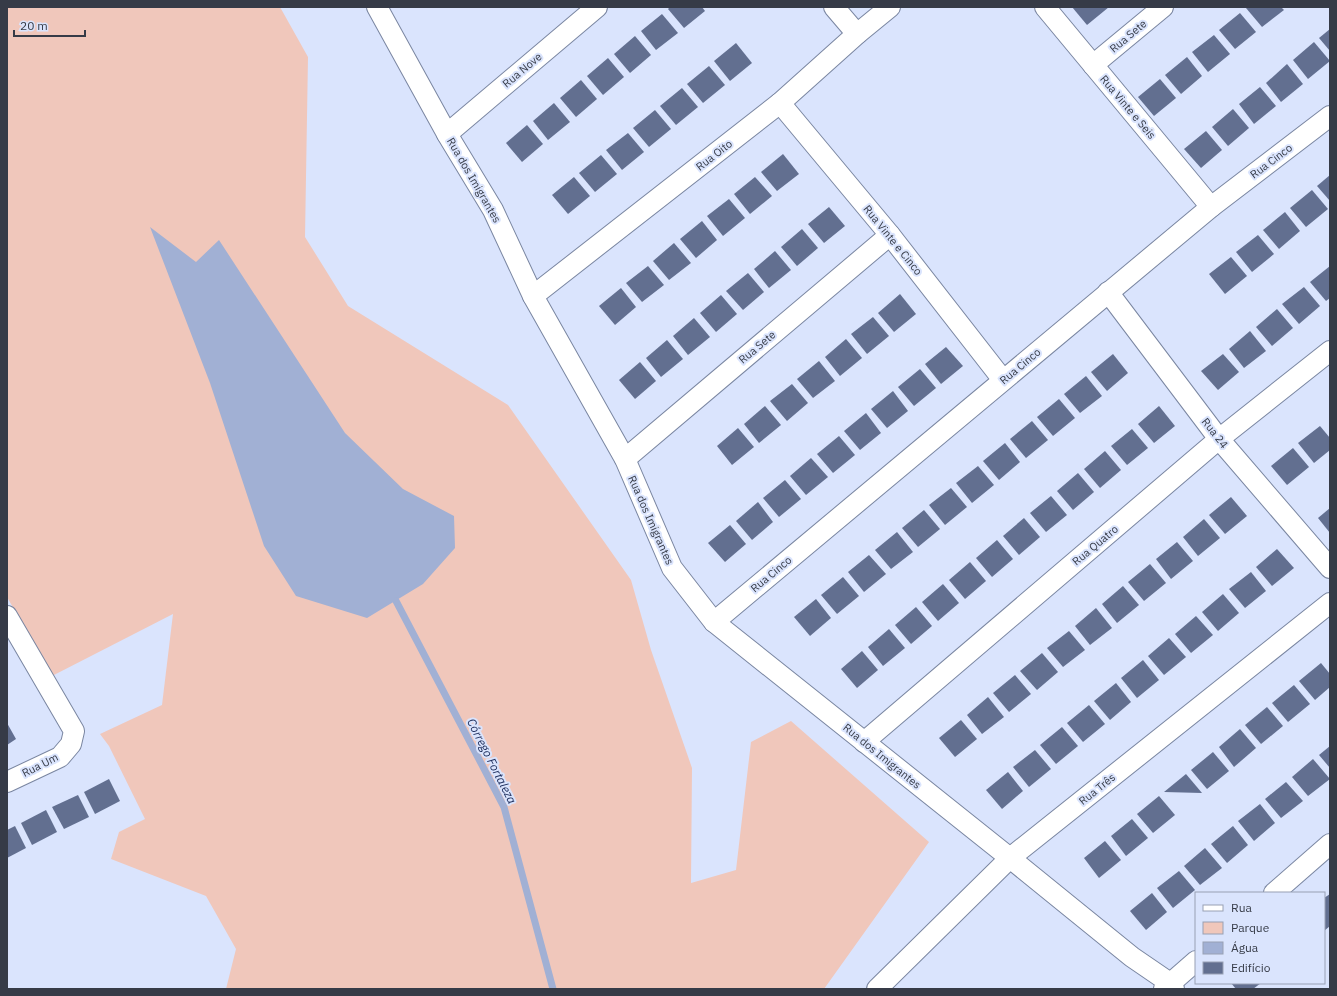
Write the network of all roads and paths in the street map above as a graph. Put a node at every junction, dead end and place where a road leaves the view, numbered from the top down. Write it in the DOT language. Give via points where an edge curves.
graph roads {
  1 [pos="377,7"];
  2 [pos="596,7"];
  3 [pos="834,7"];
  4 [pos="890,7"];
  5 [pos="1045,7"];
  6 [pos="1163,7"];
  7 [pos="856,34"];
  8 [pos="1093,66"];
  9 [pos="780,103"];
  10 [pos="1330,116"];
  11 [pos="447,134"];
  12 [pos="1211,207"];
  13 [pos="890,235"];
  14 [pos="1108,292"];
  15 [pos="533,296"];
  16 [pos="1330,351"];
  17 [pos="1003,380"];
  18 [pos="1219,439"];
  19 [pos="625,460"];
  20 [pos="1330,568"];
  21 [pos="1330,604"];
  22 [pos="7,616"];
  23 [pos="714,622"];
  24 [pos="864,742"];
  25 [pos="7,782"];
  26 [pos="1330,844"];
  27 [pos="1010,858"];
  28 [pos="1275,892"];
  29 [pos="1195,962"];
  30 [pos="1169,987"];
  31 [pos="877,989"];
  1 -- 11 [label="street, Rua dos Imigrantes"];
  2 -- 11 [label="street, Rua Nove"];
  3 -- 7 [label="street"];
  4 -- 7 [label="street, Rua Oito"];
  5 -- 8 [label="street, Rua Vinte e Seis"];
  6 -- 8 [label="street, Rua Sete"];
  7 -- 9 [label="street, Rua Oito"];
  8 -- 12 [label="street, Rua Vinte e Seis"];
  9 -- 13 [label="street, Rua Vinte e Cinco"];
  9 -- 15 [label="street, Rua Oito"];
  10 -- 12 [label="street, Rua Cinco"];
  11 -- 15 [label="street, Rua dos Imigrantes" via="493,210"];
  12 -- 14 [label="street, Rua Cinco"];
  13 -- 17 [label="street, Rua Vinte e Cinco"];
  13 -- 19 [label="street, Rua Sete"];
  14 -- 17 [label="street, Rua Cinco"];
  14 -- 18 [label="street, Rua 24"];
  15 -- 19 [label="street, Rua dos Imigrantes"];
  16 -- 18 [label="street, Rua Quatro"];
  17 -- 23 [label="street, Rua Cinco"];
  18 -- 20 [label="street, Rua 24"];
  18 -- 24 [label="street, Rua Quatro"];
  19 -- 23 [label="street, Rua dos Imigrantes" via="672,568"];
  21 -- 27 [label="street, Rua Três"];
  22 -- 25 [label="street, Rua Um" via="74,731 71,744 60,757"];
  23 -- 24 [label="street, Rua dos Imigrantes"];
  24 -- 27 [label="street, Rua dos Imigrantes"];
  26 -- 28 [label="street"];
  27 -- 30 [label="street, Rua dos Imigrantes"];
  27 -- 31 [label="street, Rua Três"];
  29 -- 30 [label="street"];
}
